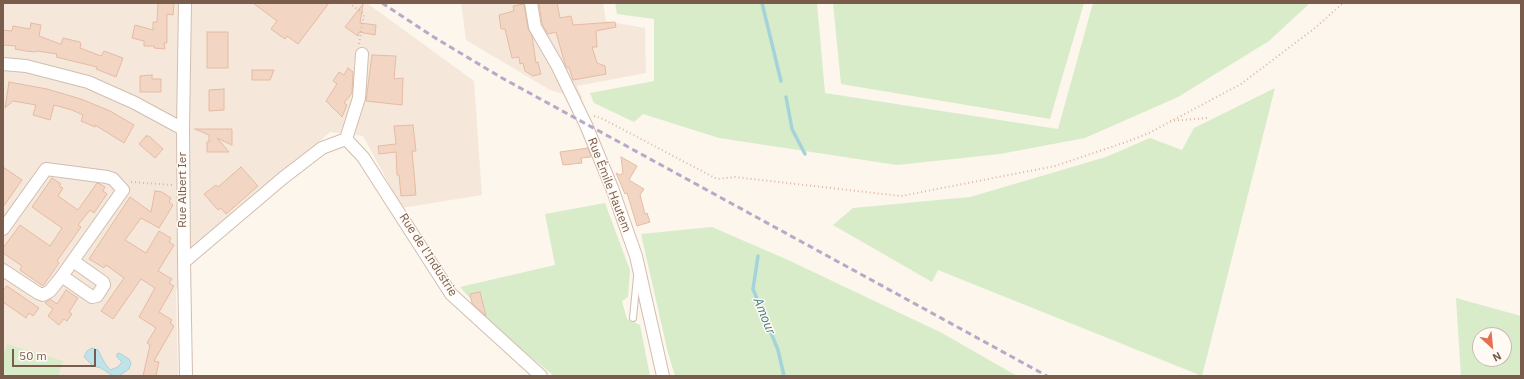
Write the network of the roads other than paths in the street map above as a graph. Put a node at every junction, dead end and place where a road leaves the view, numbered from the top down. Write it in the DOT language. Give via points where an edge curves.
graph roads {
  1 [pos="186,3"];
  2 [pos="531,3"];
  3 [pos="362,54"];
  4 [pos="3,64"];
  5 [pos="183,129"];
  6 [pos="346,139"];
  7 [pos="4,226"];
  8 [pos="73,260"];
  9 [pos="184,262"];
  10 [pos="639,268"];
  11 [pos="3,270"];
  12 [pos="62,276"];
  13 [pos="633,318"];
  14 [pos="186,376"];
  15 [pos="542,376"];
  16 [pos="663,376"];
  1 -- 5 [label="street, Rue Albert Ier"];
  2 -- 10 [label="street, Rue Émile Hautem" via="535,27 580,112 612,188"];
  3 -- 6 [label="street" via="359,98"];
  4 -- 5 [label="street" via="26,66 88,82"];
  5 -- 9 [label="street, Rue Albert Ier"];
  6 -- 9 [label="street" via="322,148"];
  6 -- 15 [label="street, Rue de l'Industrie" via="363,157 451,294"];
  7 -- 8 [label="street" via="46,169 113,179 123,190"];
  8 -- 12 [label="street"];
  8 -- 12 [label="street" via="103,282 104,285 97,296 92,297"];
  9 -- 14 [label="street, Rue Albert Ier"];
  10 -- 13 [label="lane"];
  10 -- 16 [label="street, Rue Émile Hautem"];
  11 -- 12 [label="street" via="43,295 50,291"];
}
